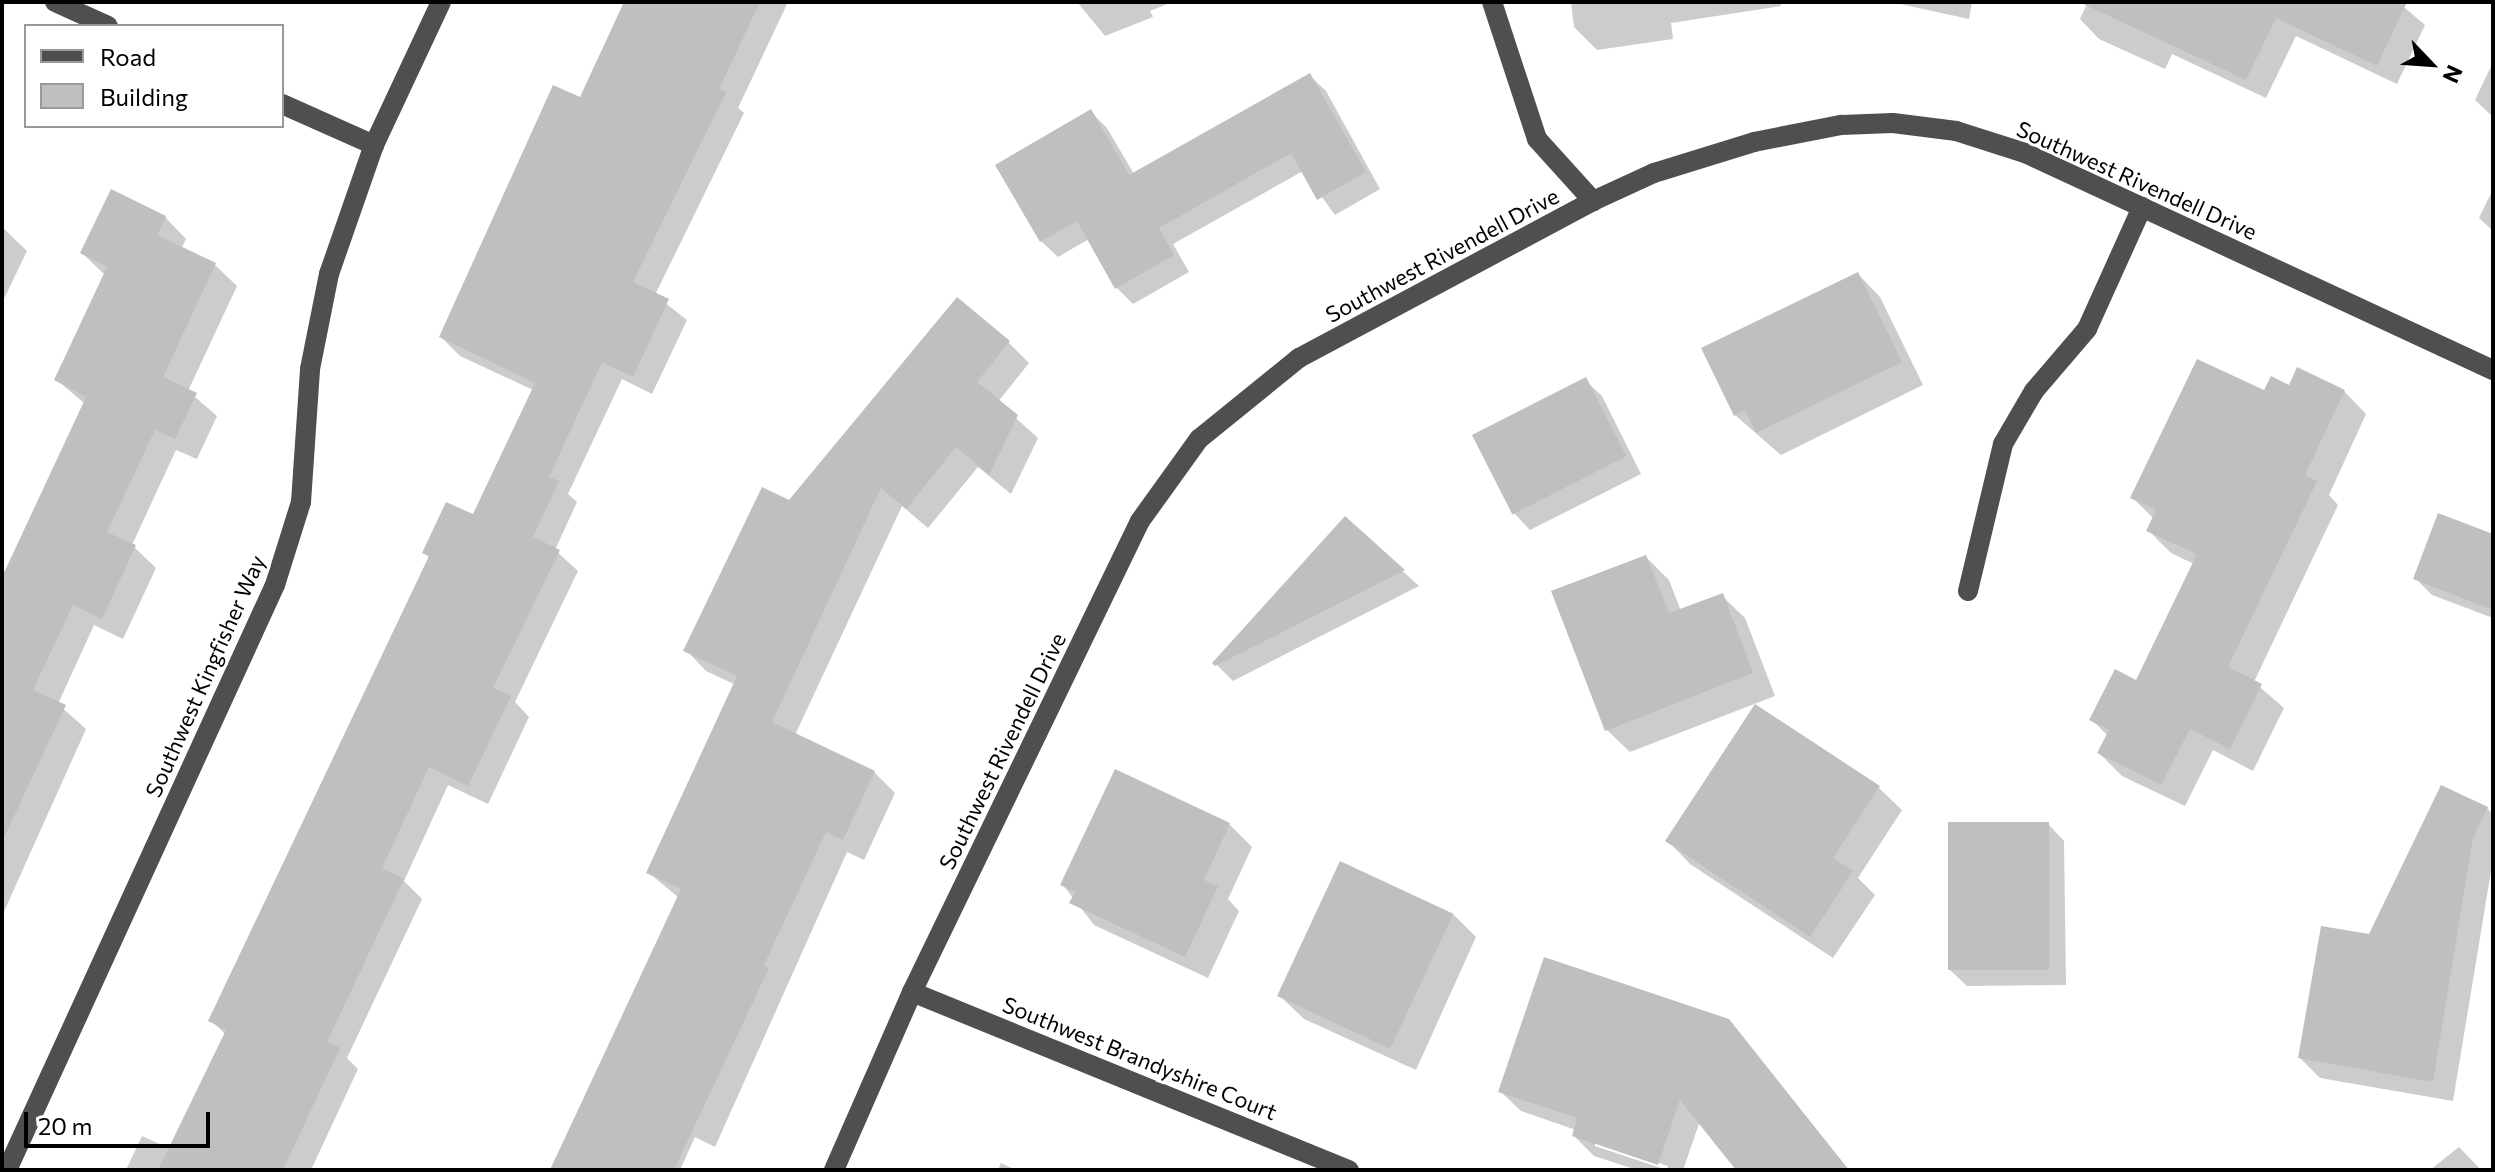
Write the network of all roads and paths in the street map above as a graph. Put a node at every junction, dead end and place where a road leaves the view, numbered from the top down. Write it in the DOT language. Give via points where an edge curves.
graph roads {
  1 [pos="55,2"];
  2 [pos="441,2"];
  3 [pos="1492,2"];
  4 [pos="104,24"];
  5 [pos="284,105"];
  6 [pos="374,145"];
  7 [pos="1593,201"];
  8 [pos="2142,207"];
  9 [pos="2493,370"];
  10 [pos="1968,591"];
  11 [pos="912,992"];
  12 [pos="7,1170"];
  13 [pos="834,1170"];
  14 [pos="1349,1170"];
  1 -- 4 [label="street"];
  2 -- 6 [label="street, Southwest Kingfisher Way"];
  3 -- 7 [label="street" via="1537,139"];
  5 -- 6 [label="street"];
  6 -- 12 [label="street, Southwest Kingfisher Way" via="329,274 310,369 301,502 275,585"];
  7 -- 8 [label="street, Southwest Rivendell Drive" via="1654,173 1754,142 1841,125 1893,123 1956,131 2025,153"];
  7 -- 11 [label="street, Southwest Rivendell Drive" via="1299,358 1199,439 1140,521"];
  8 -- 9 [label="street, Southwest Rivendell Drive"];
  8 -- 10 [label="street" via="2087,329 2034,391 2003,444"];
  11 -- 13 [label="street, Southwest Rivendell Drive"];
  11 -- 14 [label="street, Southwest Brandyshire Court"];
}
